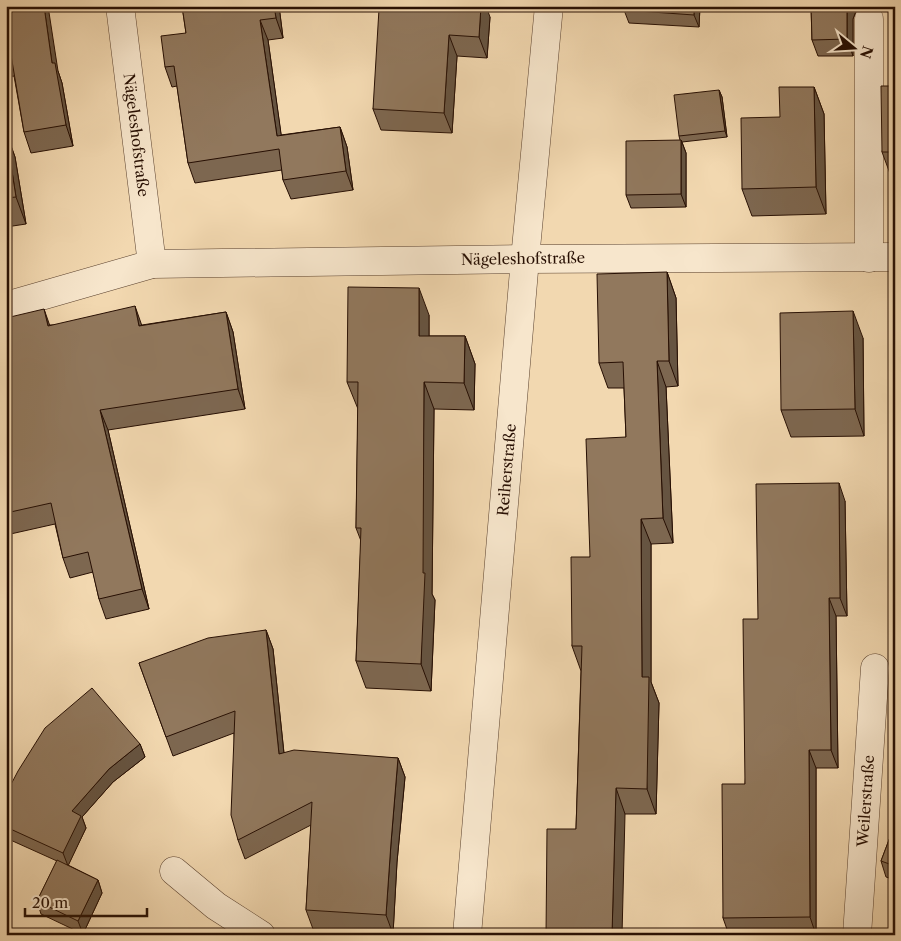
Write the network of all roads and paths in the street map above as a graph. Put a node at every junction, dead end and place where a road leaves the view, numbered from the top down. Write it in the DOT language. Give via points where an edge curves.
graph roads {
  1 [pos="120,6"];
  2 [pos="549,6"];
  3 [pos="869,19"];
  4 [pos="882,258"];
  5 [pos="525,259"];
  6 [pos="152,264"];
  7 [pos="6,306"];
  8 [pos="875,668"];
  9 [pos="174,871"];
  10 [pos="261,935"];
  11 [pos="467,935"];
  12 [pos="857,935"];
  1 -- 6 [label="street, Nägeleshofstraße"];
  2 -- 5 [label="street, Reiherstraße"];
  3 -- 4 [label="street"];
  4 -- 5 [label="street, Nägeleshofstraße"];
  5 -- 6 [label="street, Nägeleshofstraße"];
  5 -- 11 [label="street, Reiherstraße"];
  6 -- 7 [label="street, Nägeleshofstraße"];
  8 -- 12 [label="street, Weilerstraße"];
  9 -- 10 [label="street" via="216,906"];
}
